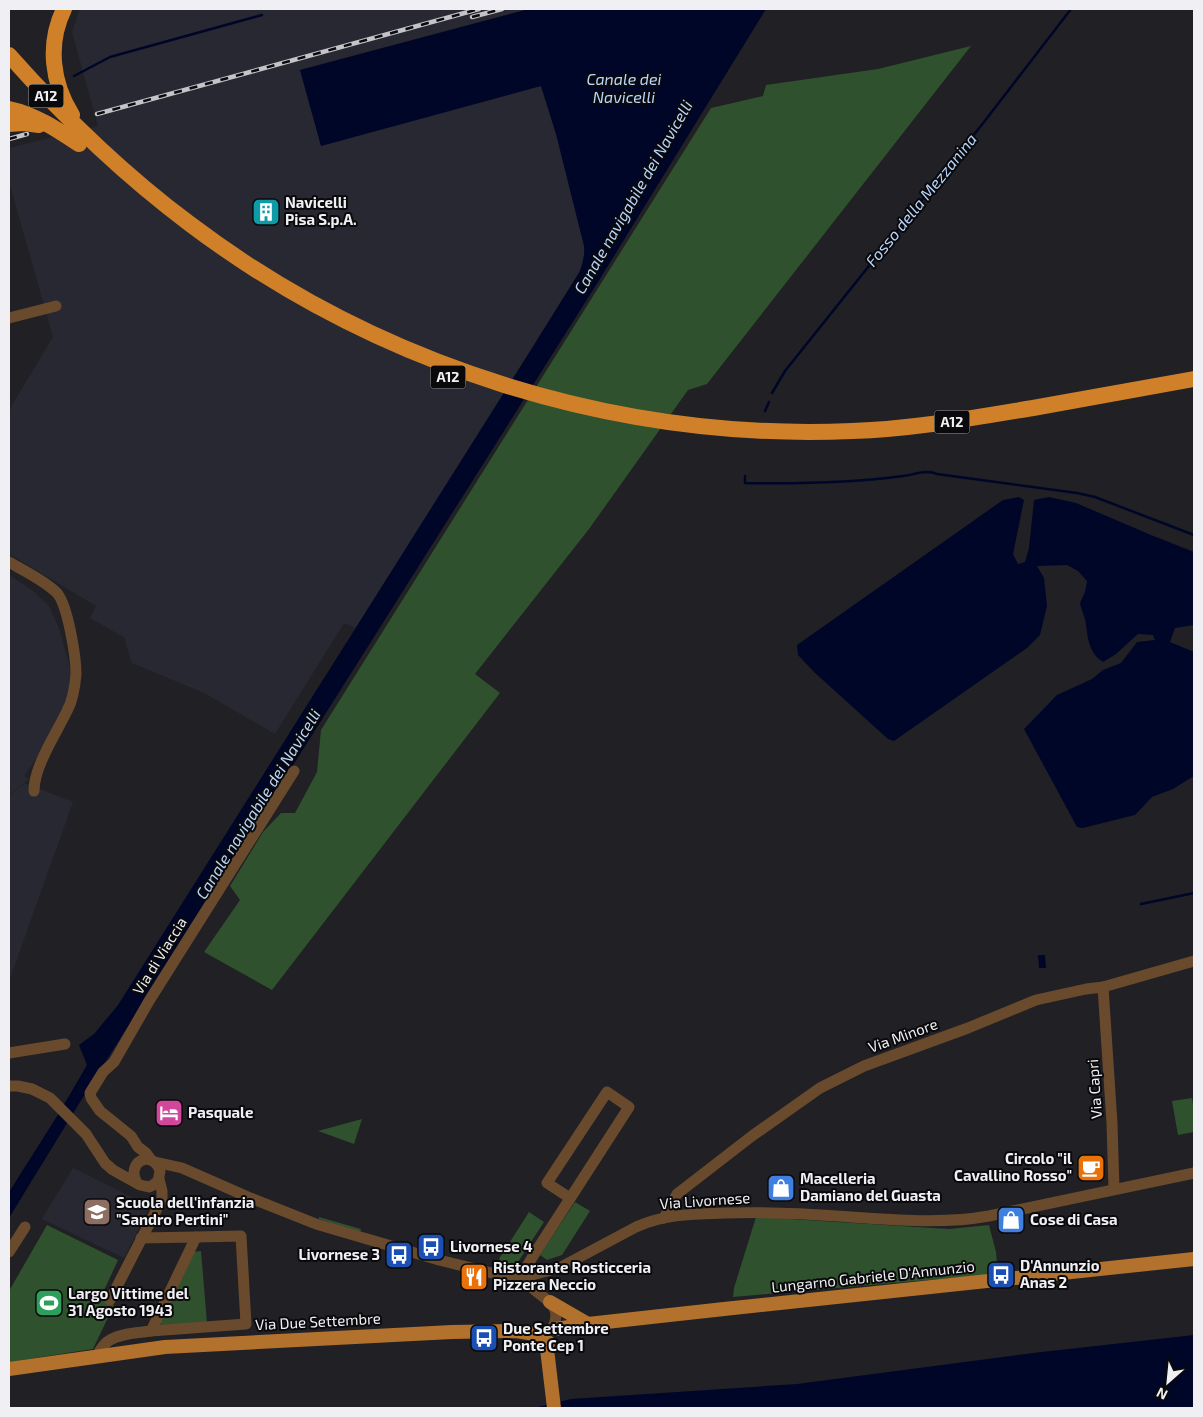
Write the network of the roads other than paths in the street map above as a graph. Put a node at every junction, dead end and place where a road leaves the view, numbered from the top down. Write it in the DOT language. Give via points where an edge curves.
graph roads {
  1 [pos="64,9"];
  2 [pos="9,55"];
  3 [pos="9,70"];
  4 [pos="9,109"];
  5 [pos="9,124"];
  6 [pos="49,126"];
  7 [pos="82,140"];
  8 [pos="56,306"];
  9 [pos="9,318"];
  10 [pos="1194,380"];
  11 [pos="1194,389"];
  12 [pos="706,431"];
  13 [pos="9,562"];
  14 [pos="294,771"];
  15 [pos="34,791"];
  16 [pos="1194,961"];
  17 [pos="1103,987"];
  18 [pos="65,1044"];
  19 [pos="9,1053"];
  20 [pos="9,1086"];
  21 [pos="138,1147"];
  22 [pos="153,1161"];
  23 [pos="137,1163"];
  24 [pos="180,1168"];
  25 [pos="113,1170"];
  26 [pos="1194,1173"];
  27 [pos="159,1178"];
  28 [pos="149,1189"];
  29 [pos="1114,1189"];
  30 [pos="570,1198"];
  31 [pos="664,1218"];
  32 [pos="24,1227"];
  33 [pos="196,1237"];
  34 [pos="141,1238"];
  35 [pos="9,1252"];
  36 [pos="1194,1259"];
  37 [pos="524,1276"];
  38 [pos="110,1300"];
  39 [pos="550,1302"];
  40 [pos="588,1324"];
  41 [pos="554,1328"];
  42 [pos="151,1331"];
  43 [pos="544,1339"];
  44 [pos="97,1356"];
  45 [pos="9,1369"];
  46 [pos="554,1408"];
  1 -- 7 [label="highway" via="54,38 55,73"];
  2 -- 7 [label="highway, A12"];
  3 -- 7 [label="highway, A12"];
  4 -- 6 [label="highway"];
  5 -- 6 [label="highway"];
  6 -- 7 [label="highway"];
  7 -- 12 [label="highway, A12" via="139,197 202,246 282,298 372,346 451,378 540,406 622,424"];
  8 -- 9 [label="street"];
  10 -- 12 [label="highway, A12" via="917,426 853,432"];
  11 -- 12 [label="highway, A12" via="926,435 809,442 746,440"];
  13 -- 15 [label="street" via="47,585 59,597 76,669 72,701 38,767"];
  14 -- 21 [label="street, Via di Viaccia" via="114,1062 103,1072 90,1093 97,1106 131,1136"];
  16 -- 17 [label="street, Via Minore"];
  17 -- 29 [label="street, Via Capri"];
  17 -- 31 [label="street, Via Minore" via="1036,1000 864,1066 820,1088 678,1194"];
  18 -- 19 [label="street"];
  20 -- 25 [label="street" via="32,1089 50,1098 80,1127"];
  21 -- 22 [label="street, Via di Viaccia"];
  21 -- 23 [label="street"];
  22 -- 23 [label="street"];
  22 -- 24 [label="street, Via Livornese"];
  22 -- 27 [label="street" via="160,1171"];
  23 -- 25 [label="street"];
  23 -- 28 [label="street" via="134,1175"];
  24 -- 27 [label="street"];
  24 -- 37 [label="street, Via Livornese" via="316,1224 478,1270 504,1276"];
  25 -- 28 [label="street"];
  26 -- 29 [label="street, Via Livornese"];
  27 -- 28 [label="street"];
  27 -- 28 [label="street"];
  28 -- 34 [label="street" via="159,1204"];
  29 -- 31 [label="street, Via Livornese" via="959,1220 918,1222 769,1212"];
  30 -- 30 [label="street" via="547,1183 607,1092 629,1107"];
  30 -- 37 [label="street" via="529,1262"];
  31 -- 37 [label="street, Via Livornese" via="642,1224 561,1267"];
  32 -- 35 [label="street"];
  33 -- 34 [label="street, Via Due Settembre"];
  33 -- 42 [label="street"];
  33 -- 42 [label="street, Via Due Settembre" via="241,1236 246,1324"];
  34 -- 38 [label="street"];
  36 -- 40 [label="main road, Lungarno Gabriele D'Annunzio"];
  37 -- 39 [label="street" via="531,1287"];
  39 -- 40 [label="main road"];
  39 -- 41 [label="street" via="556,1311"];
  40 -- 41 [label="main road, Lungarno Gabriele D'Annunzio"];
  41 -- 43 [label="main road" via="557,1332 553,1341"];
  42 -- 44 [label="street, Via Due Settembre" via="109,1340"];
  43 -- 44 [label="main road, Via Due Settembre" via="516,1331 425,1333 165,1346"];
  43 -- 46 [label="main road"];
  44 -- 45 [label="main road, Via Due Settembre"];
}
